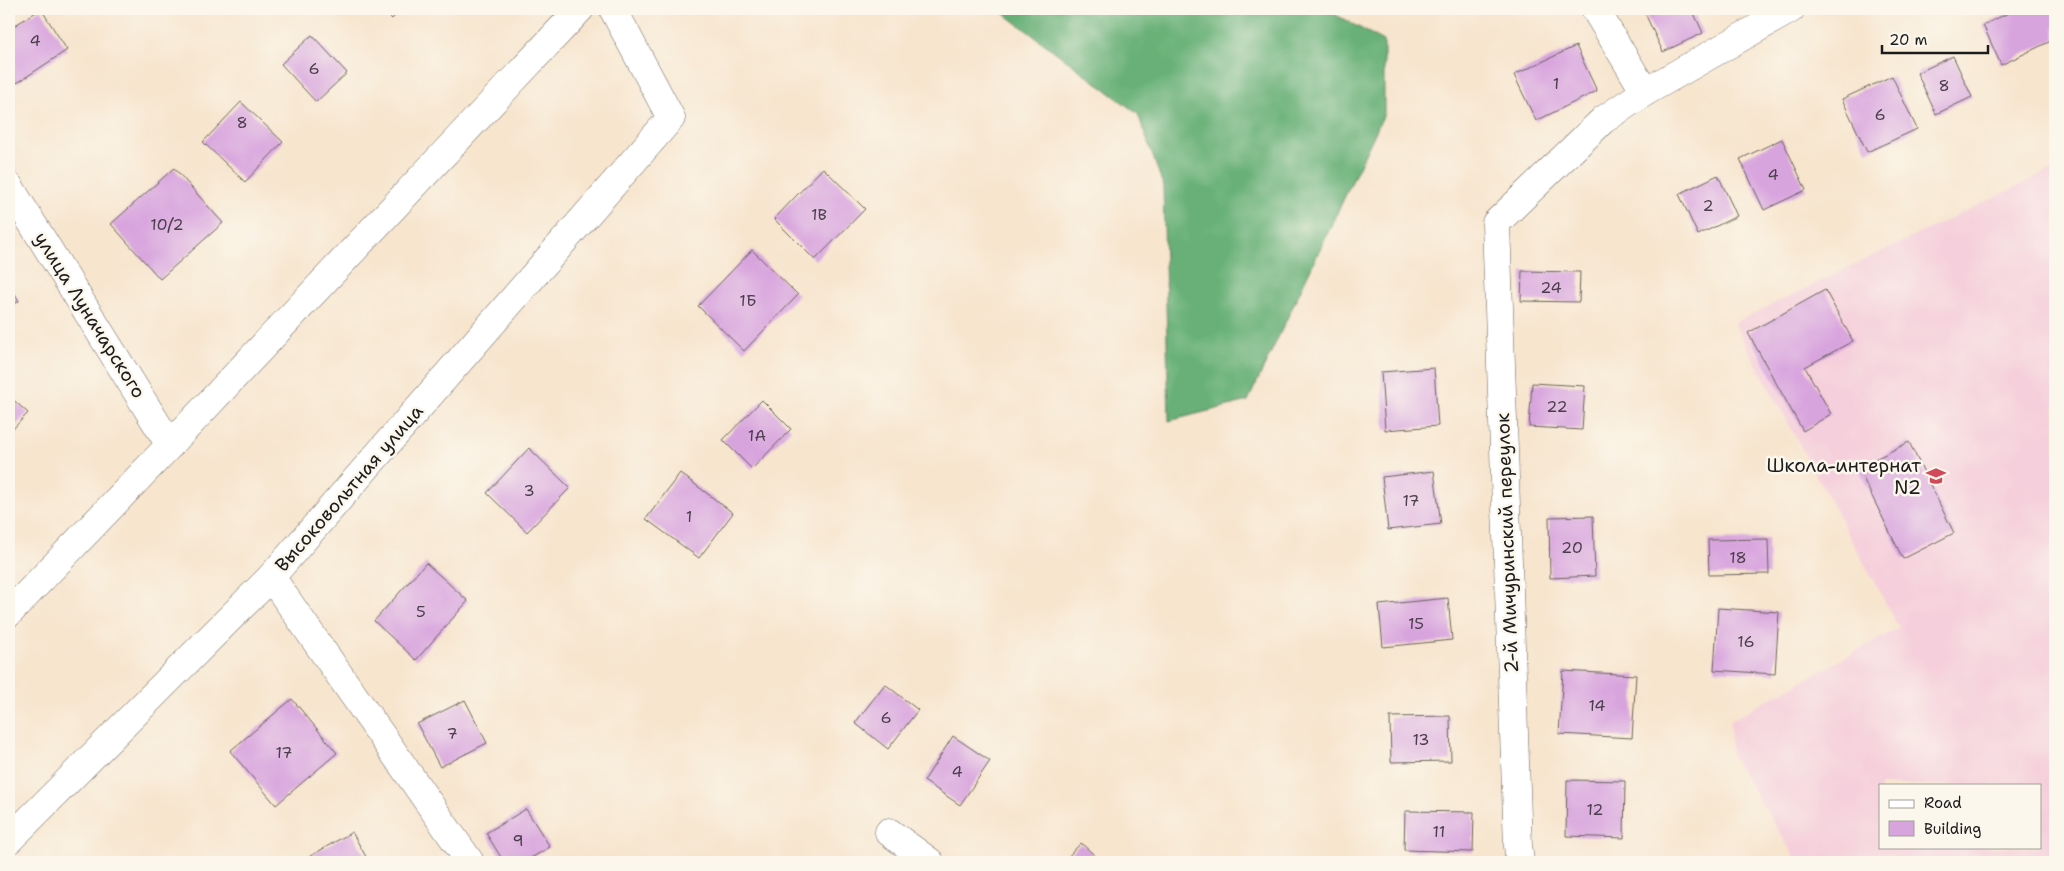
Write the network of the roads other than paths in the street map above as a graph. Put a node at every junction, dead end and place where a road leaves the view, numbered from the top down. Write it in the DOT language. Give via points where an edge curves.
graph roads {
  1 [pos="580,9"];
  2 [pos="613,9"];
  3 [pos="1595,9"];
  4 [pos="1791,9"];
  5 [pos="1645,92"];
  6 [pos="9,186"];
  7 [pos="170,445"];
  8 [pos="271,577"];
  9 [pos="9,614"];
  10 [pos="889,832"];
  11 [pos="9,840"];
  12 [pos="470,862"];
  13 [pos="930,862"];
  14 [pos="1520,862"];
  1 -- 7 [label="street"];
  2 -- 8 [label="street, Высоковольтная улица" via="671,118"];
  3 -- 5 [label="street"];
  4 -- 5 [label="street"];
  5 -- 14 [label="street, 2-й Мичуринский переулок" via="1603,120 1496,223"];
  6 -- 7 [label="street, улица Луначарского"];
  7 -- 9 [label="street"];
  8 -- 11 [label="street, Высоковольтная улица"];
  8 -- 12 [label="street"];
  10 -- 13 [label="street"];
}
